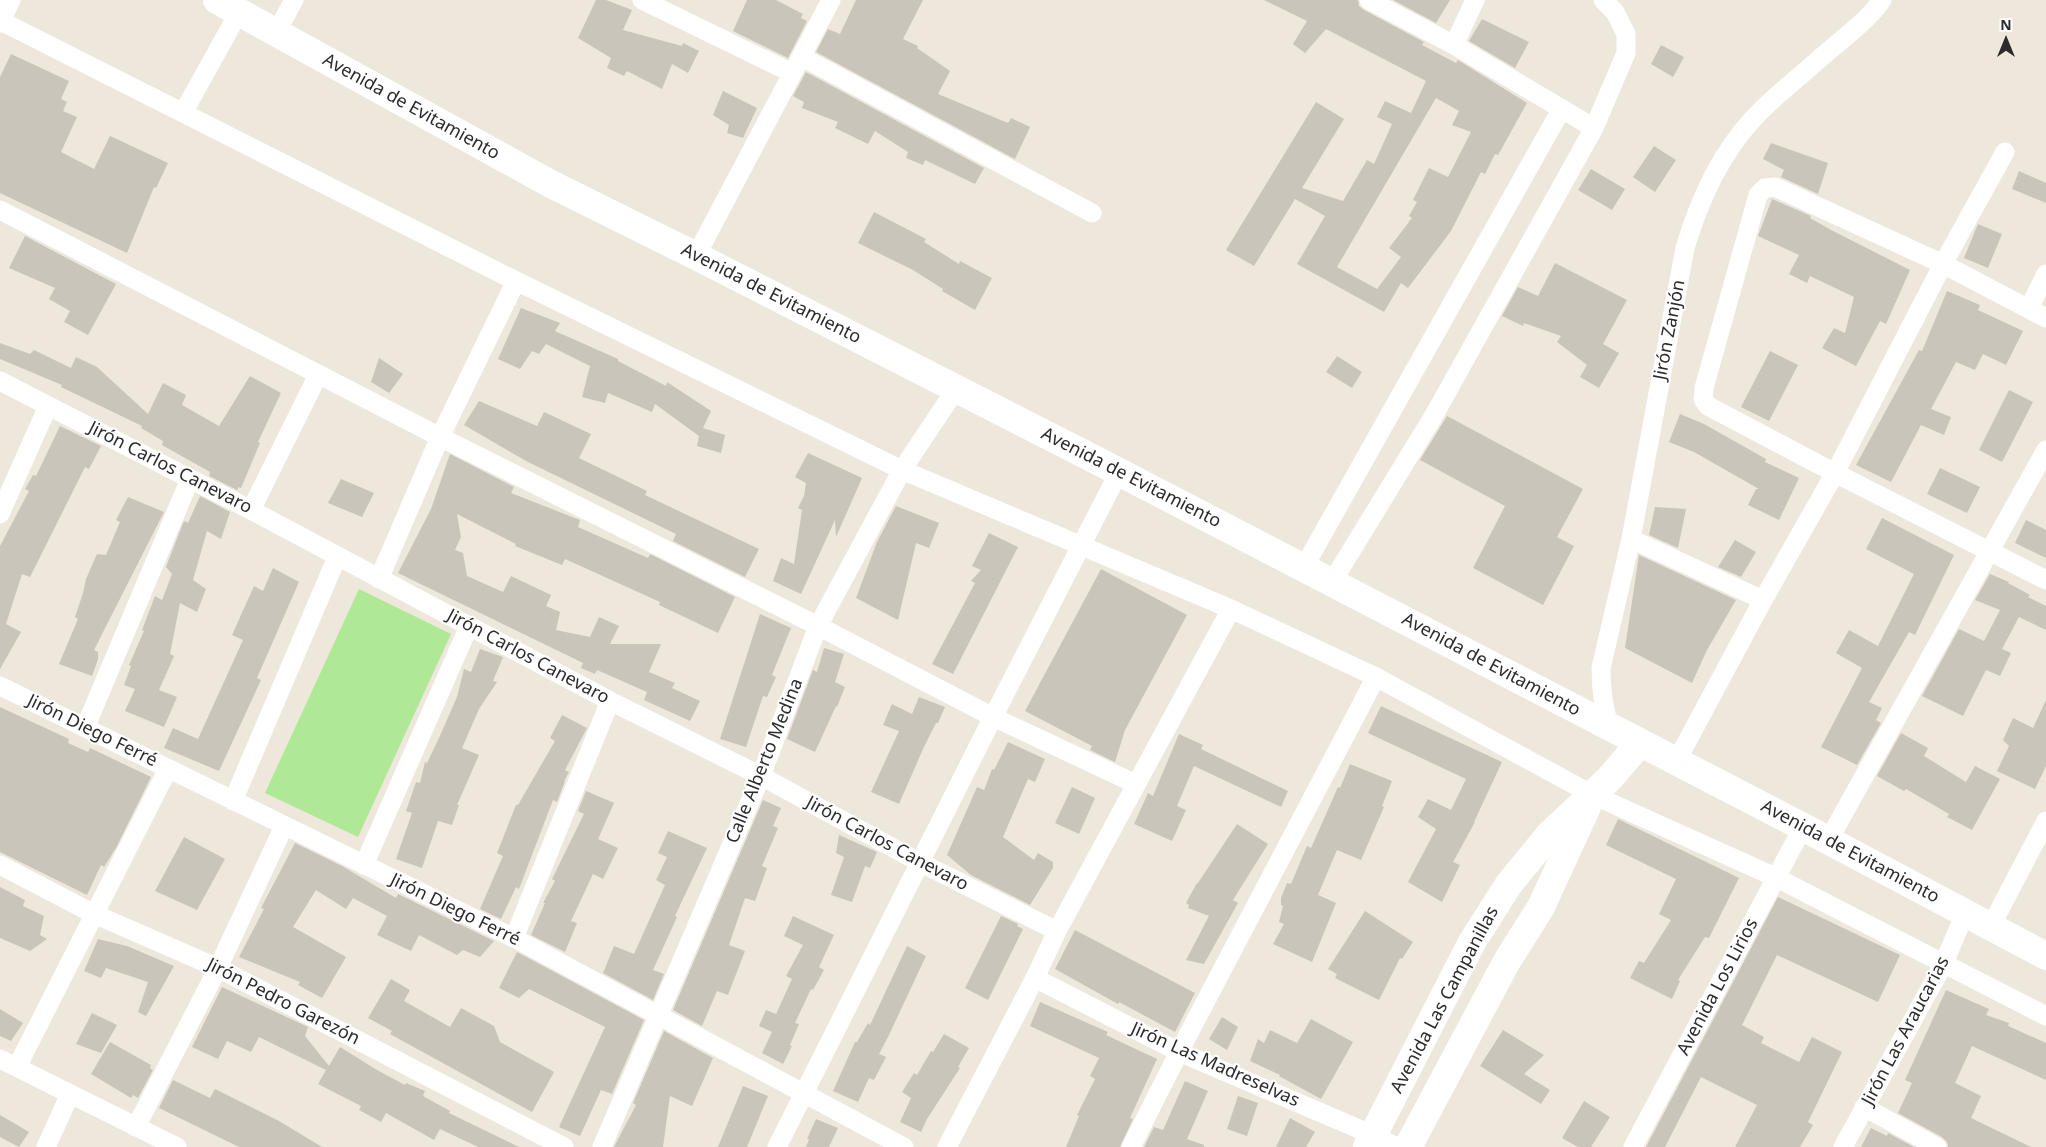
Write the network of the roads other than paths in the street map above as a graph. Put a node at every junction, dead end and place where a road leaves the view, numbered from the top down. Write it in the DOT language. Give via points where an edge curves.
graph roads {
  1 [pos="11,0"];
  2 [pos="294,0"];
  3 [pos="642,0"];
  4 [pos="831,0"];
  5 [pos="1369,0"];
  6 [pos="1476,0"];
  7 [pos="1882,0"];
  8 [pos="1613,4"];
  9 [pos="228,6"];
  10 [pos="0,22"];
  11 [pos="276,33"];
  12 [pos="1454,46"];
  13 [pos="797,65"];
  14 [pos="1562,110"];
  15 [pos="183,113"];
  16 [pos="1594,128"];
  17 [pos="2005,152"];
  18 [pos="0,210"];
  19 [pos="1092,213"];
  20 [pos="696,256"];
  21 [pos="1943,264"];
  22 [pos="2046,274"];
  23 [pos="516,281"];
  24 [pos="2028,308"];
  25 [pos="2046,318"];
  26 [pos="318,375"];
  27 [pos="0,382"];
  28 [pos="956,389"];
  29 [pos="48,406"];
  30 [pos="440,438"];
  31 [pos="2046,450"];
  32 [pos="902,470"];
  33 [pos="1119,472"];
  34 [pos="1835,473"];
  35 [pos="2041,473"];
  36 [pos="190,479"];
  37 [pos="251,510"];
  38 [pos="0,514"];
  39 [pos="1631,539"];
  40 [pos="1082,545"];
  41 [pos="1989,551"];
  42 [pos="337,557"];
  43 [pos="1304,568"];
  44 [pos="379,579"];
  45 [pos="2046,580"];
  46 [pos="1332,582"];
  47 [pos="1763,600"];
  48 [pos="1231,609"];
  49 [pos="469,626"];
  50 [pos="818,626"];
  51 [pos="1376,677"];
  52 [pos="0,686"];
  53 [pos="610,701"];
  54 [pos="993,718"];
  55 [pos="1610,727"];
  56 [pos="85,728"];
  57 [pos="1640,743"];
  58 [pos="1676,762"];
  59 [pos="168,769"];
  60 [pos="761,776"];
  61 [pos="1136,784"];
  62 [pos="1594,795"];
  63 [pos="233,801"];
  64 [pos="2046,821"];
  65 [pos="284,826"];
  66 [pos="1803,827"];
  67 [pos="1828,841"];
  68 [pos="921,863"];
  69 [pos="0,865"];
  70 [pos="364,865"];
  71 [pos="1775,877"];
  72 [pos="1965,913"];
  73 [pos="94,914"];
  74 [pos="1991,926"];
  75 [pos="1057,931"];
  76 [pos="514,938"];
  77 [pos="2046,956"];
  78 [pos="1944,963"];
  79 [pos="218,968"];
  80 [pos="1035,978"];
  81 [pos="657,1015"];
  82 [pos="2046,1016"];
  83 [pos="1179,1052"];
  84 [pos="8,1063"];
  85 [pos="70,1094"];
  86 [pos="804,1094"];
  87 [pos="1864,1107"];
  88 [pos="136,1127"];
  89 [pos="1379,1143"];
  90 [pos="46,1147"];
  91 [pos="177,1147"];
  92 [pos="564,1147"];
  93 [pos="602,1147"];
  94 [pos="777,1147"];
  95 [pos="904,1147"];
  96 [pos="947,1147"];
  97 [pos="1131,1147"];
  98 [pos="1408,1147"];
  99 [pos="1634,1147"];
  100 [pos="1843,1147"];
  101 [pos="1937,1147"];
  1 -- 10 [label="street"];
  2 -- 11 [label="street"];
  3 -- 13 [label="street"];
  4 -- 13 [label="street"];
  5 -- 12 [label="street"];
  6 -- 12 [label="street"];
  7 -- 39 [label="street, Jirón Zanjón" via="1751,121 1723,158 1708,188 1685,248"];
  8 -- 16 [label="street" via="1626,34 1626,53"];
  9 -- 11 [label="street, Avenida de Evitamiento"];
  9 -- 15 [label="street"];
  10 -- 15 [label="street"];
  11 -- 20 [label="street, Avenida de Evitamiento" via="550,184"];
  12 -- 14 [label="street"];
  13 -- 19 [label="street"];
  13 -- 20 [label="street"];
  14 -- 16 [label="street"];
  14 -- 43 [label="street"];
  15 -- 23 [label="street"];
  16 -- 46 [label="street" via="1432,417"];
  17 -- 21 [label="street"];
  18 -- 26 [label="street"];
  20 -- 28 [label="street, Avenida de Evitamiento"];
  21 -- 24 [label="street"];
  21 -- 34 [label="street"];
  21 -- 34 [label="street" via="1775,187 1765,188 1758,195 1703,399 1708,406"];
  22 -- 24 [label="street"];
  23 -- 30 [label="street"];
  23 -- 32 [label="street"];
  24 -- 25 [label="street"];
  26 -- 30 [label="street"];
  26 -- 37 [label="street"];
  27 -- 29 [label="street, Jirón Carlos Canevaro"];
  28 -- 32 [label="street, Calle Alberto Medina"];
  28 -- 33 [label="street, Avenida de Evitamiento"];
  29 -- 36 [label="street, Jirón Carlos Canevaro"];
  29 -- 38 [label="street"];
  30 -- 44 [label="street"];
  30 -- 50 [label="street"];
  31 -- 35 [label="street"];
  32 -- 40 [label="street"];
  32 -- 50 [label="street, Calle Alberto Medina"];
  33 -- 40 [label="street"];
  33 -- 43 [label="street, Avenida de Evitamiento"];
  34 -- 41 [label="street"];
  34 -- 47 [label="street"];
  35 -- 41 [label="street"];
  36 -- 37 [label="street, Jirón Carlos Canevaro"];
  36 -- 56 [label="street"];
  37 -- 42 [label="street, Jirón Carlos Canevaro"];
  39 -- 47 [label="street"];
  39 -- 55 [label="street, Jirón Zanjón" via="1601,668 1600,688"];
  40 -- 48 [label="street"];
  40 -- 54 [label="street"];
  41 -- 45 [label="street"];
  41 -- 67 [label="street"];
  42 -- 44 [label="street, Jirón Carlos Canevaro"];
  42 -- 63 [label="street"];
  43 -- 46 [label="street, Avenida de Evitamiento"];
  44 -- 49 [label="street, Jirón Carlos Canevaro"];
  46 -- 55 [label="street, Avenida de Evitamiento"];
  47 -- 58 [label="street"];
  48 -- 51 [label="street"];
  48 -- 61 [label="street"];
  49 -- 53 [label="street, Jirón Carlos Canevaro"];
  49 -- 70 [label="street"];
  50 -- 54 [label="street"];
  50 -- 60 [label="street, Calle Alberto Medina"];
  51 -- 62 [label="street"];
  51 -- 83 [label="street"];
  52 -- 56 [label="street, Jirón Diego Ferré"];
  53 -- 60 [label="street, Jirón Carlos Canevaro"];
  53 -- 76 [label="street"];
  54 -- 61 [label="street"];
  54 -- 68 [label="street"];
  55 -- 57 [label="street, Avenida de Evitamiento"];
  56 -- 59 [label="street, Jirón Diego Ferré"];
  57 -- 58 [label="street, Avenida de Evitamiento"];
  57 -- 62 [label="street, Avenida Las Campanillas"];
  58 -- 66 [label="street, Avenida de Evitamiento"];
  59 -- 63 [label="street, Jirón Diego Ferré"];
  59 -- 73 [label="street"];
  60 -- 68 [label="street, Jirón Carlos Canevaro"];
  60 -- 81 [label="street, Calle Alberto Medina"];
  61 -- 75 [label="street"];
  62 -- 71 [label="street"];
  62 -- 89 [label="street, Avenida Las Campanillas" via="1550,835 1509,884 1472,942"];
  62 -- 98 [label="street, Avenida Las Campanillas" via="1541,907 1507,961"];
  63 -- 65 [label="street, Jirón Diego Ferré"];
  64 -- 74 [label="street"];
  65 -- 70 [label="street, Jirón Diego Ferré"];
  65 -- 79 [label="street"];
  66 -- 67 [label="street, Avenida de Evitamiento"];
  66 -- 71 [label="street, Avenida Los Lirios"];
  67 -- 72 [label="street, Avenida de Evitamiento"];
  68 -- 75 [label="street, Jirón Carlos Canevaro"];
  68 -- 86 [label="street"];
  69 -- 73 [label="street, Jirón Pedro Garezón"];
  70 -- 76 [label="street, Jirón Diego Ferré"];
  71 -- 78 [label="street"];
  71 -- 99 [label="street, Avenida Los Lirios"];
  72 -- 74 [label="street, Avenida de Evitamiento"];
  72 -- 78 [label="street, Jirón Las Araucarias"];
  73 -- 79 [label="street, Jirón Pedro Garezón"];
  73 -- 84 [label="street"];
  74 -- 77 [label="street, Avenida de Evitamiento"];
  75 -- 80 [label="street"];
  76 -- 81 [label="street, Jirón Diego Ferré"];
  78 -- 82 [label="street"];
  78 -- 87 [label="street, Jirón Las Araucarias"];
  79 -- 88 [label="street"];
  79 -- 92 [label="street, Jirón Pedro Garezón"];
  80 -- 83 [label="street, Jirón Las Madreselvas"];
  80 -- 96 [label="street"];
  81 -- 86 [label="street, Jirón Diego Ferré"];
  81 -- 93 [label="street, Calle Alberto Medina"];
  83 -- 89 [label="street, Jirón Las Madreselvas"];
  83 -- 97 [label="street"];
  84 -- 85 [label="street"];
  85 -- 88 [label="street"];
  85 -- 90 [label="street"];
  86 -- 94 [label="street"];
  86 -- 95 [label="street, Jirón Diego Ferré"];
  87 -- 100 [label="street, Jirón Las Araucarias"];
  87 -- 101 [label="street"];
  88 -- 91 [label="street"];
}
